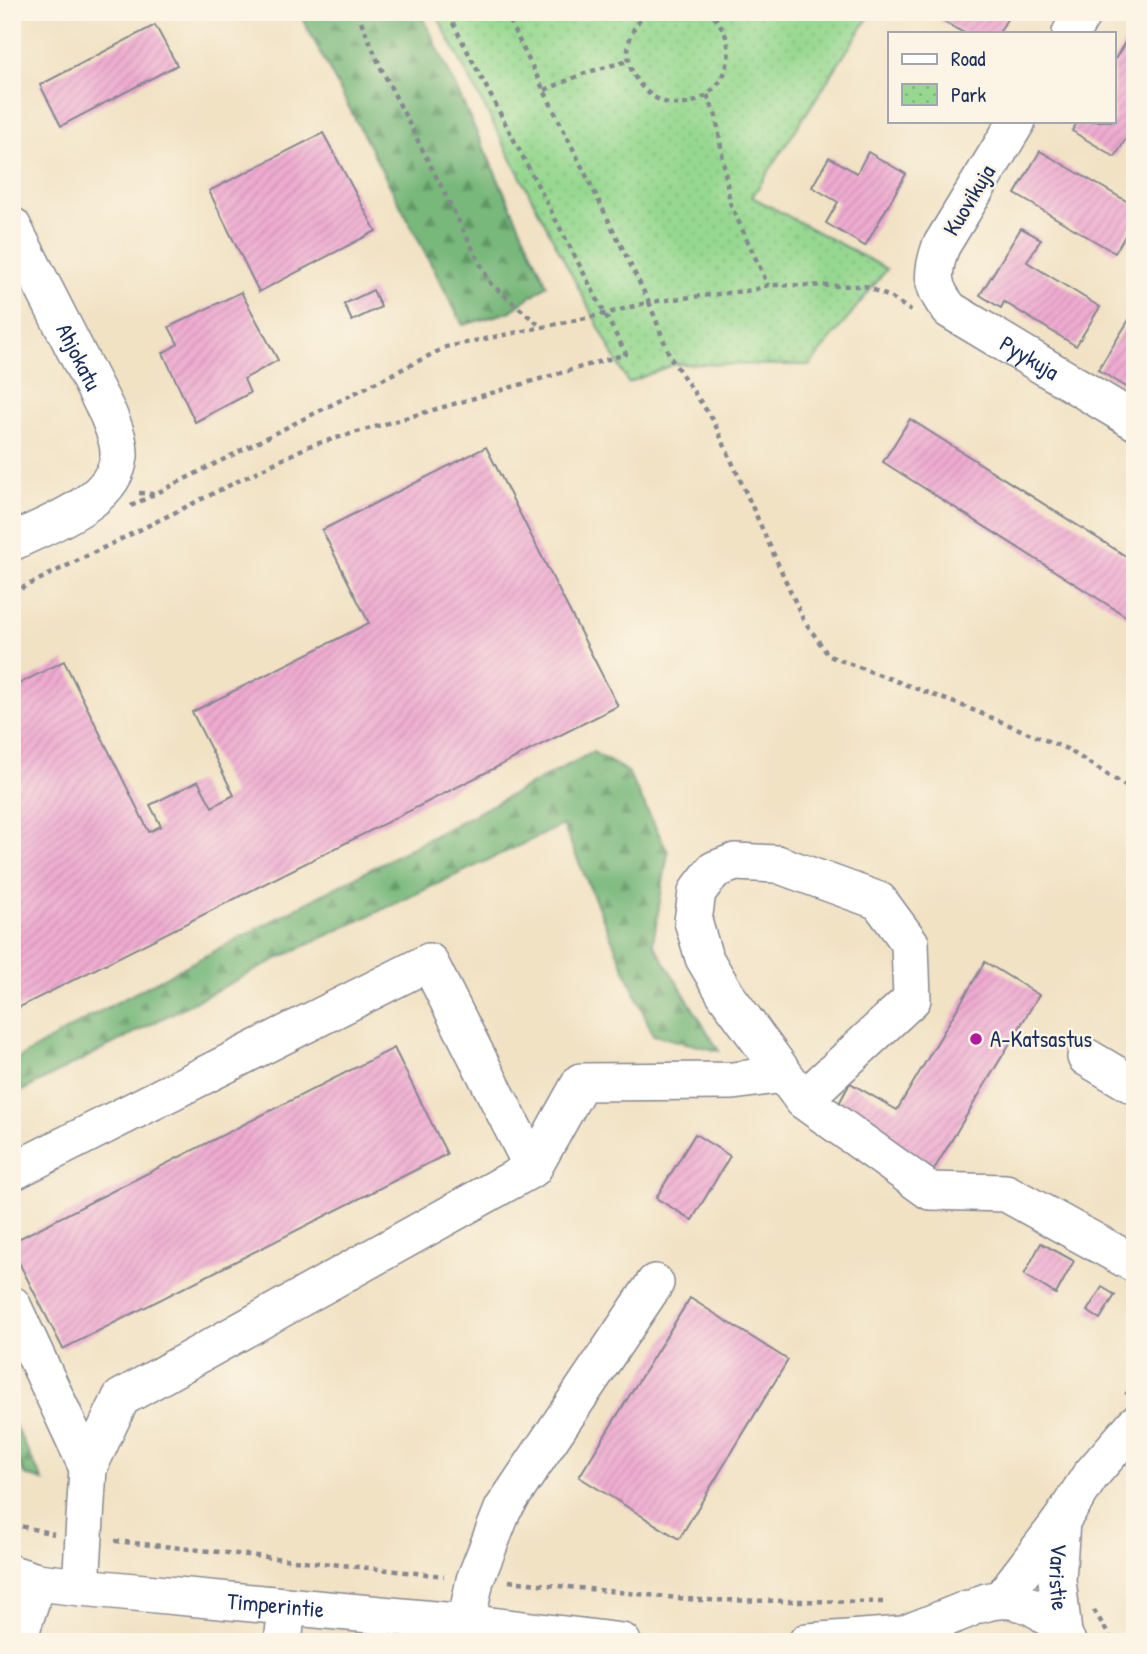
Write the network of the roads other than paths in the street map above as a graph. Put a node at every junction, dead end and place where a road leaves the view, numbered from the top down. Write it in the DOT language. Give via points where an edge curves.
graph roads {
  1 [pos="1083,12"];
  2 [pos="1072,32"];
  3 [pos="1016,122"];
  4 [pos="12,226"];
  5 [pos="934,284"];
  6 [pos="1135,421"];
  7 [pos="12,541"];
  8 [pos="1086,1057"];
  9 [pos="1135,1086"];
  10 [pos="793,1087"];
  11 [pos="533,1168"];
  12 [pos="12,1172"];
  13 [pos="1135,1264"];
  14 [pos="655,1283"];
  15 [pos="12,1305"];
  16 [pos="1135,1424"];
  17 [pos="88,1468"];
  18 [pos="1061,1521"];
  19 [pos="25,1578"];
  20 [pos="81,1587"];
  21 [pos="985,1604"];
  22 [pos="466,1623"];
  23 [pos="285,1625"];
  24 [pos="1065,1637"];
  25 [pos="840,1641"];
  26 [pos="17,1642"];
  27 [pos="622,1642"];
  28 [pos="807,1642"];
  29 [pos="939,1642"];
  1 -- 2 [label="street"];
  3 -- 5 [label="street, Kuovikuja" via="941,246"];
  4 -- 7 [label="street, Ahjokatu" via="108,414 119,454 115,475 103,491 80,508"];
  5 -- 6 [label="street, Pyykuja" via="950,310"];
  8 -- 9 [label="street"];
  10 -- 10 [label="street" via="726,995 704,958 693,921 696,892 714,870 735,862 778,864 879,901 910,943 912,999"];
  10 -- 11 [label="street" via="733,1081 581,1082"];
  10 -- 13 [label="street" via="930,1191 1006,1193"];
  11 -- 12 [label="street" via="429,962"];
  11 -- 17 [label="street" via="121,1398"];
  14 -- 22 [label="street" via="503,1509 475,1580"];
  15 -- 17 [label="street"];
  16 -- 18 [label="street, Varistie" via="1090,1476"];
  17 -- 20 [label="street"];
  18 -- 21 [label="street, Varistie"];
  18 -- 24 [label="street, Varistie" via="1057,1580"];
  19 -- 20 [label="street, Timperintie"];
  19 -- 26 [label="street"];
  20 -- 23 [label="street, Timperintie"];
  21 -- 24 [label="street" via="1030,1605 1049,1616"];
  21 -- 25 [label="street" via="904,1635"];
  21 -- 29 [label="street, Varistie" via="951,1622"];
  22 -- 23 [label="street, Timperintie"];
  22 -- 27 [label="street, Timperintie"];
  25 -- 28 [label="street"];
}
